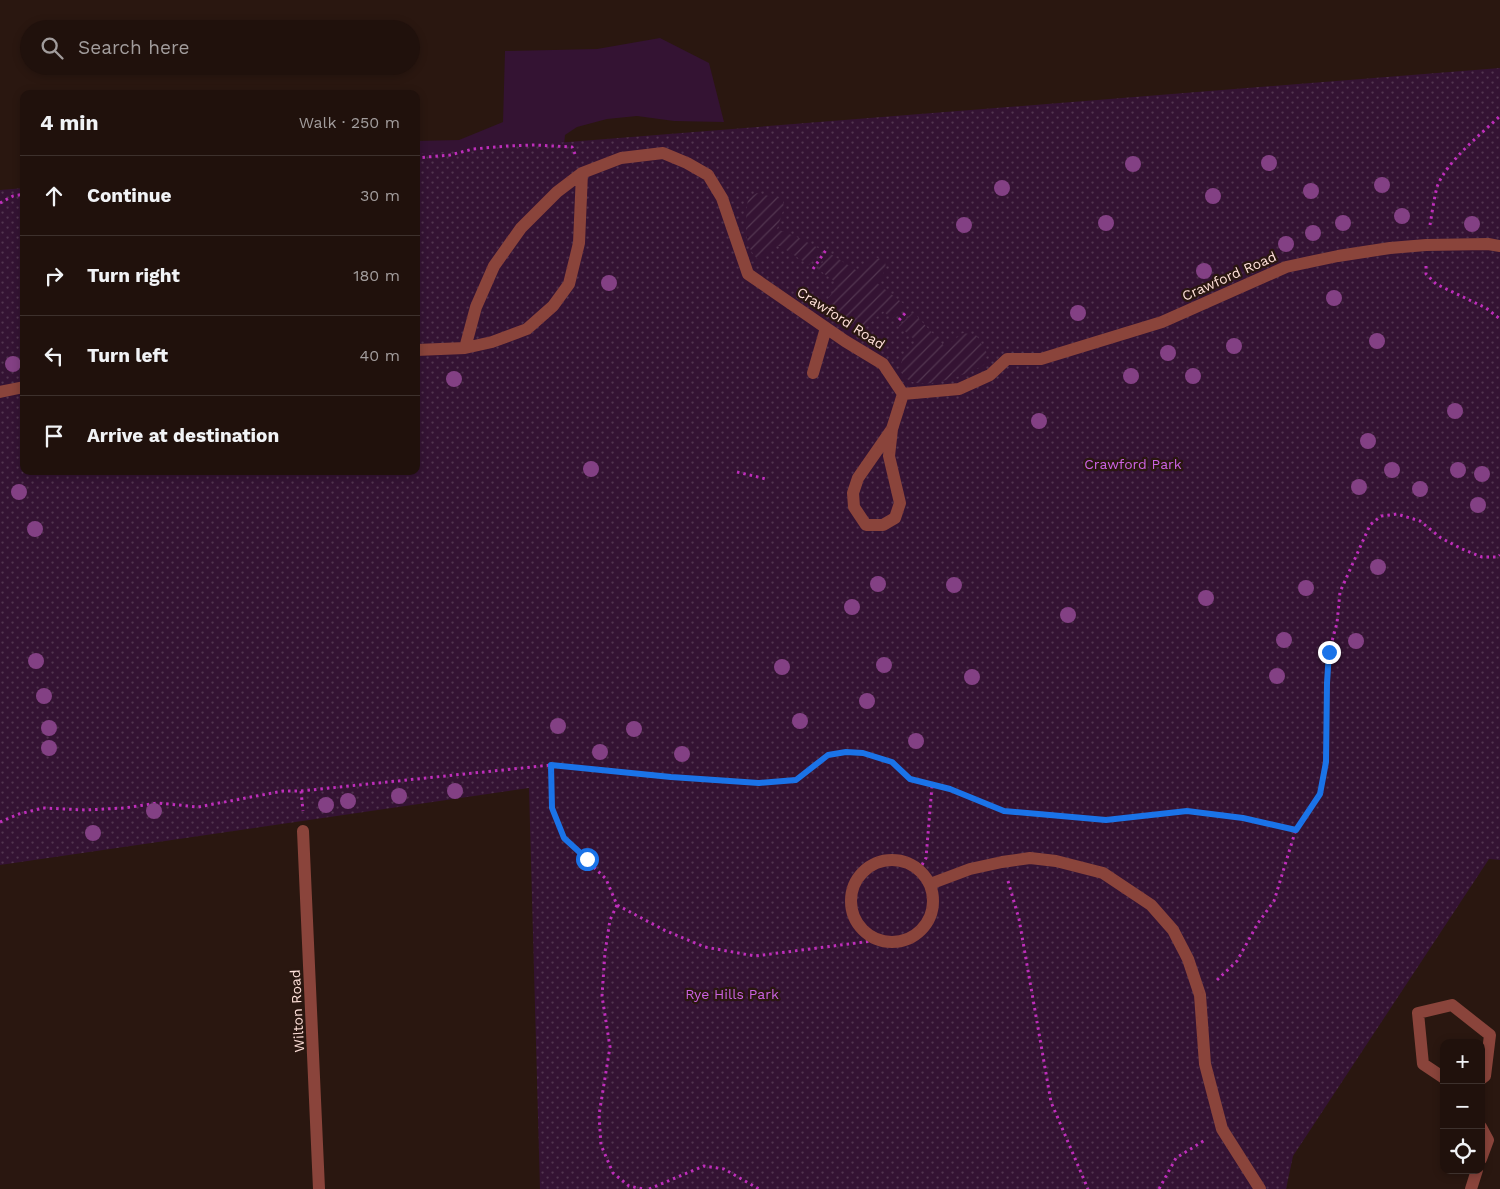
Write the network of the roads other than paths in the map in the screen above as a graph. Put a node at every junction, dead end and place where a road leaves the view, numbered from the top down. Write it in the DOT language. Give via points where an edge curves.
graph roads {
  1 [pos="582,173"];
  2 [pos="1500,246"];
  3 [pos="826,328"];
  4 [pos="465,348"];
  5 [pos="420,350"];
  6 [pos="813,373"];
  7 [pos="20,388"];
  8 [pos="0,392"];
  9 [pos="903,394"];
  10 [pos="892,429"];
  11 [pos="304,831"];
  12 [pos="930,884"];
  13 [pos="1440,1075"];
  14 [pos="1485,1076"];
  15 [pos="1485,1134"];
  16 [pos="1485,1148"];
  17 [pos="1476,1174"];
  18 [pos="319,1189"];
  19 [pos="1260,1189"];
  20 [pos="1471,1189"];
  1 -- 3 [label="street, Crawford Road" via="621,158 663,153 708,175 722,198 748,274"];
  1 -- 4 [label="street, Crawford Road" via="556,192 521,228 494,266 476,307"];
  1 -- 4 [label="street" via="579,243 569,284 553,306 527,329"];
  2 -- 9 [label="street, Crawford Road" via="1390,248 1286,267 1162,322 1041,359 1007,359 990,374 959,389"];
  3 -- 6 [label="street"];
  3 -- 9 [label="street, Crawford Road" via="883,364"];
  4 -- 5 [label="street"];
  7 -- 8 [label="street"];
  9 -- 10 [label="street"];
  10 -- 10 [label="street" via="858,478 853,493 854,507 866,525 883,525 895,518 900,503 889,456"];
  11 -- 18 [label="street, Wilton Road"];
  12 -- 12 [label="street" via="919,870 907,863 881,862 869,867 853,888 853,914 868,935 893,942 905,940 916,935 930,915 933,904"];
  12 -- 19 [label="street" via="970,869 1030,858 1103,873 1151,906 1173,930 1188,959 1200,995 1205,1064 1222,1129"];
  13 -- 14 [label="street" via="1423,1064 1418,1013 1452,1005 1490,1035"];
  15 -- 16 [label="street" via="1488,1140"];
  17 -- 20 [label="street"];
}
